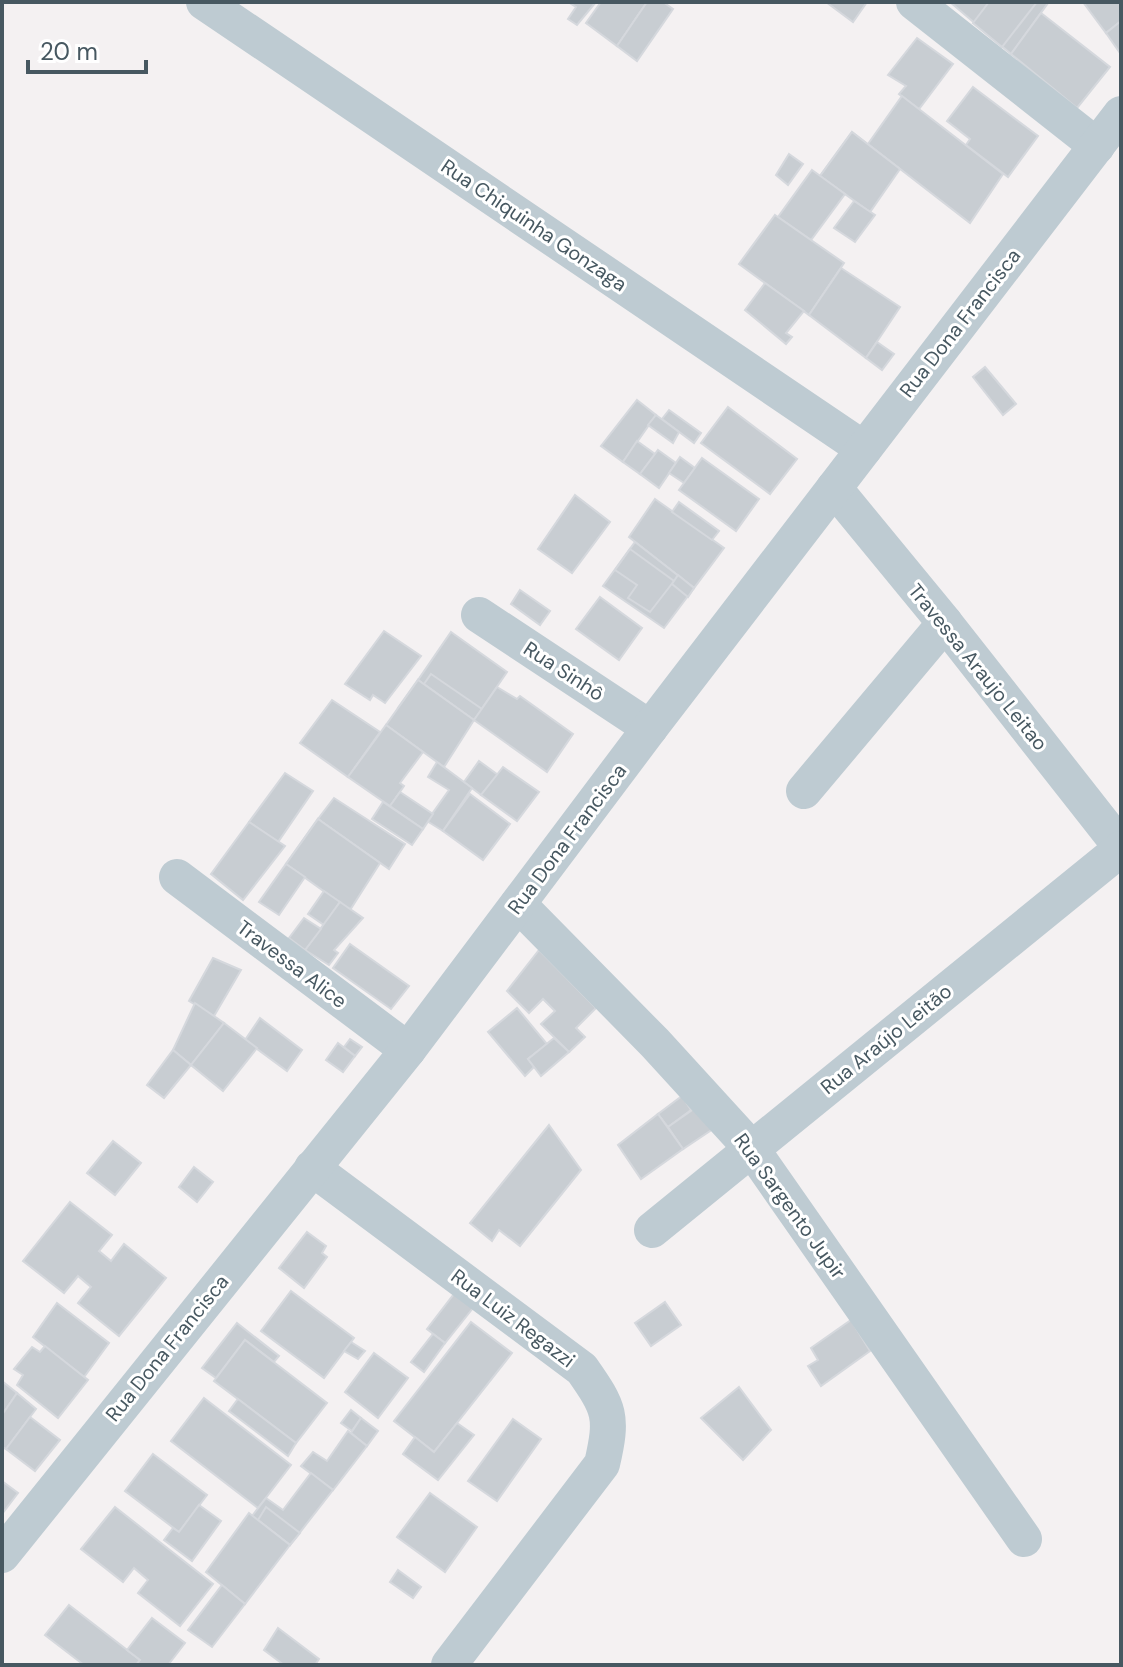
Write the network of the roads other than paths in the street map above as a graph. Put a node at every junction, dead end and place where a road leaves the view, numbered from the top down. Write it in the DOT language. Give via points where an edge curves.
graph roads {
  1 [pos="204,2"];
  2 [pos="914,2"];
  3 [pos="1121,114"];
  4 [pos="1097,146"];
  5 [pos="864,449"];
  6 [pos="834,488"];
  7 [pos="479,615"];
  8 [pos="945,623"];
  9 [pos="650,728"];
  10 [pos="804,791"];
  11 [pos="1121,848"];
  12 [pos="177,877"];
  13 [pos="518,904"];
  14 [pos="408,1050"];
  15 [pos="751,1148"];
  16 [pos="312,1168"];
  17 [pos="652,1230"];
  18 [pos="1024,1539"];
  19 [pos="2,1555"];
  20 [pos="449,1665"];
  1 -- 5 [label="street, Rua Chiquinha Gonzaga"];
  2 -- 4 [label="street"];
  3 -- 4 [label="street, Rua Dona Francisca"];
  4 -- 5 [label="street, Rua Dona Francisca"];
  5 -- 6 [label="street, Rua Dona Francisca"];
  6 -- 8 [label="street, Travessa Araujo Leitao"];
  6 -- 9 [label="street, Rua Dona Francisca"];
  7 -- 9 [label="street, Rua Sinhô"];
  8 -- 10 [label="street"];
  8 -- 11 [label="street, Travessa Araujo Leitao"];
  9 -- 13 [label="street, Rua Dona Francisca"];
  11 -- 15 [label="street, Rua Araújo Leitão"];
  12 -- 14 [label="street, Travessa Alice"];
  13 -- 14 [label="street, Rua Dona Francisca"];
  13 -- 15 [label="street, Rua Sargento Jupir"];
  14 -- 16 [label="street, Rua Dona Francisca"];
  15 -- 17 [label="street, Rua Araújo Leitão"];
  15 -- 18 [label="street, Rua Sargento Jupir"];
  16 -- 19 [label="street, Rua Dona Francisca"];
  16 -- 20 [label="street, Rua Luiz Regazzi" via="582,1369 602,1397 610,1428 602,1464"];
}
